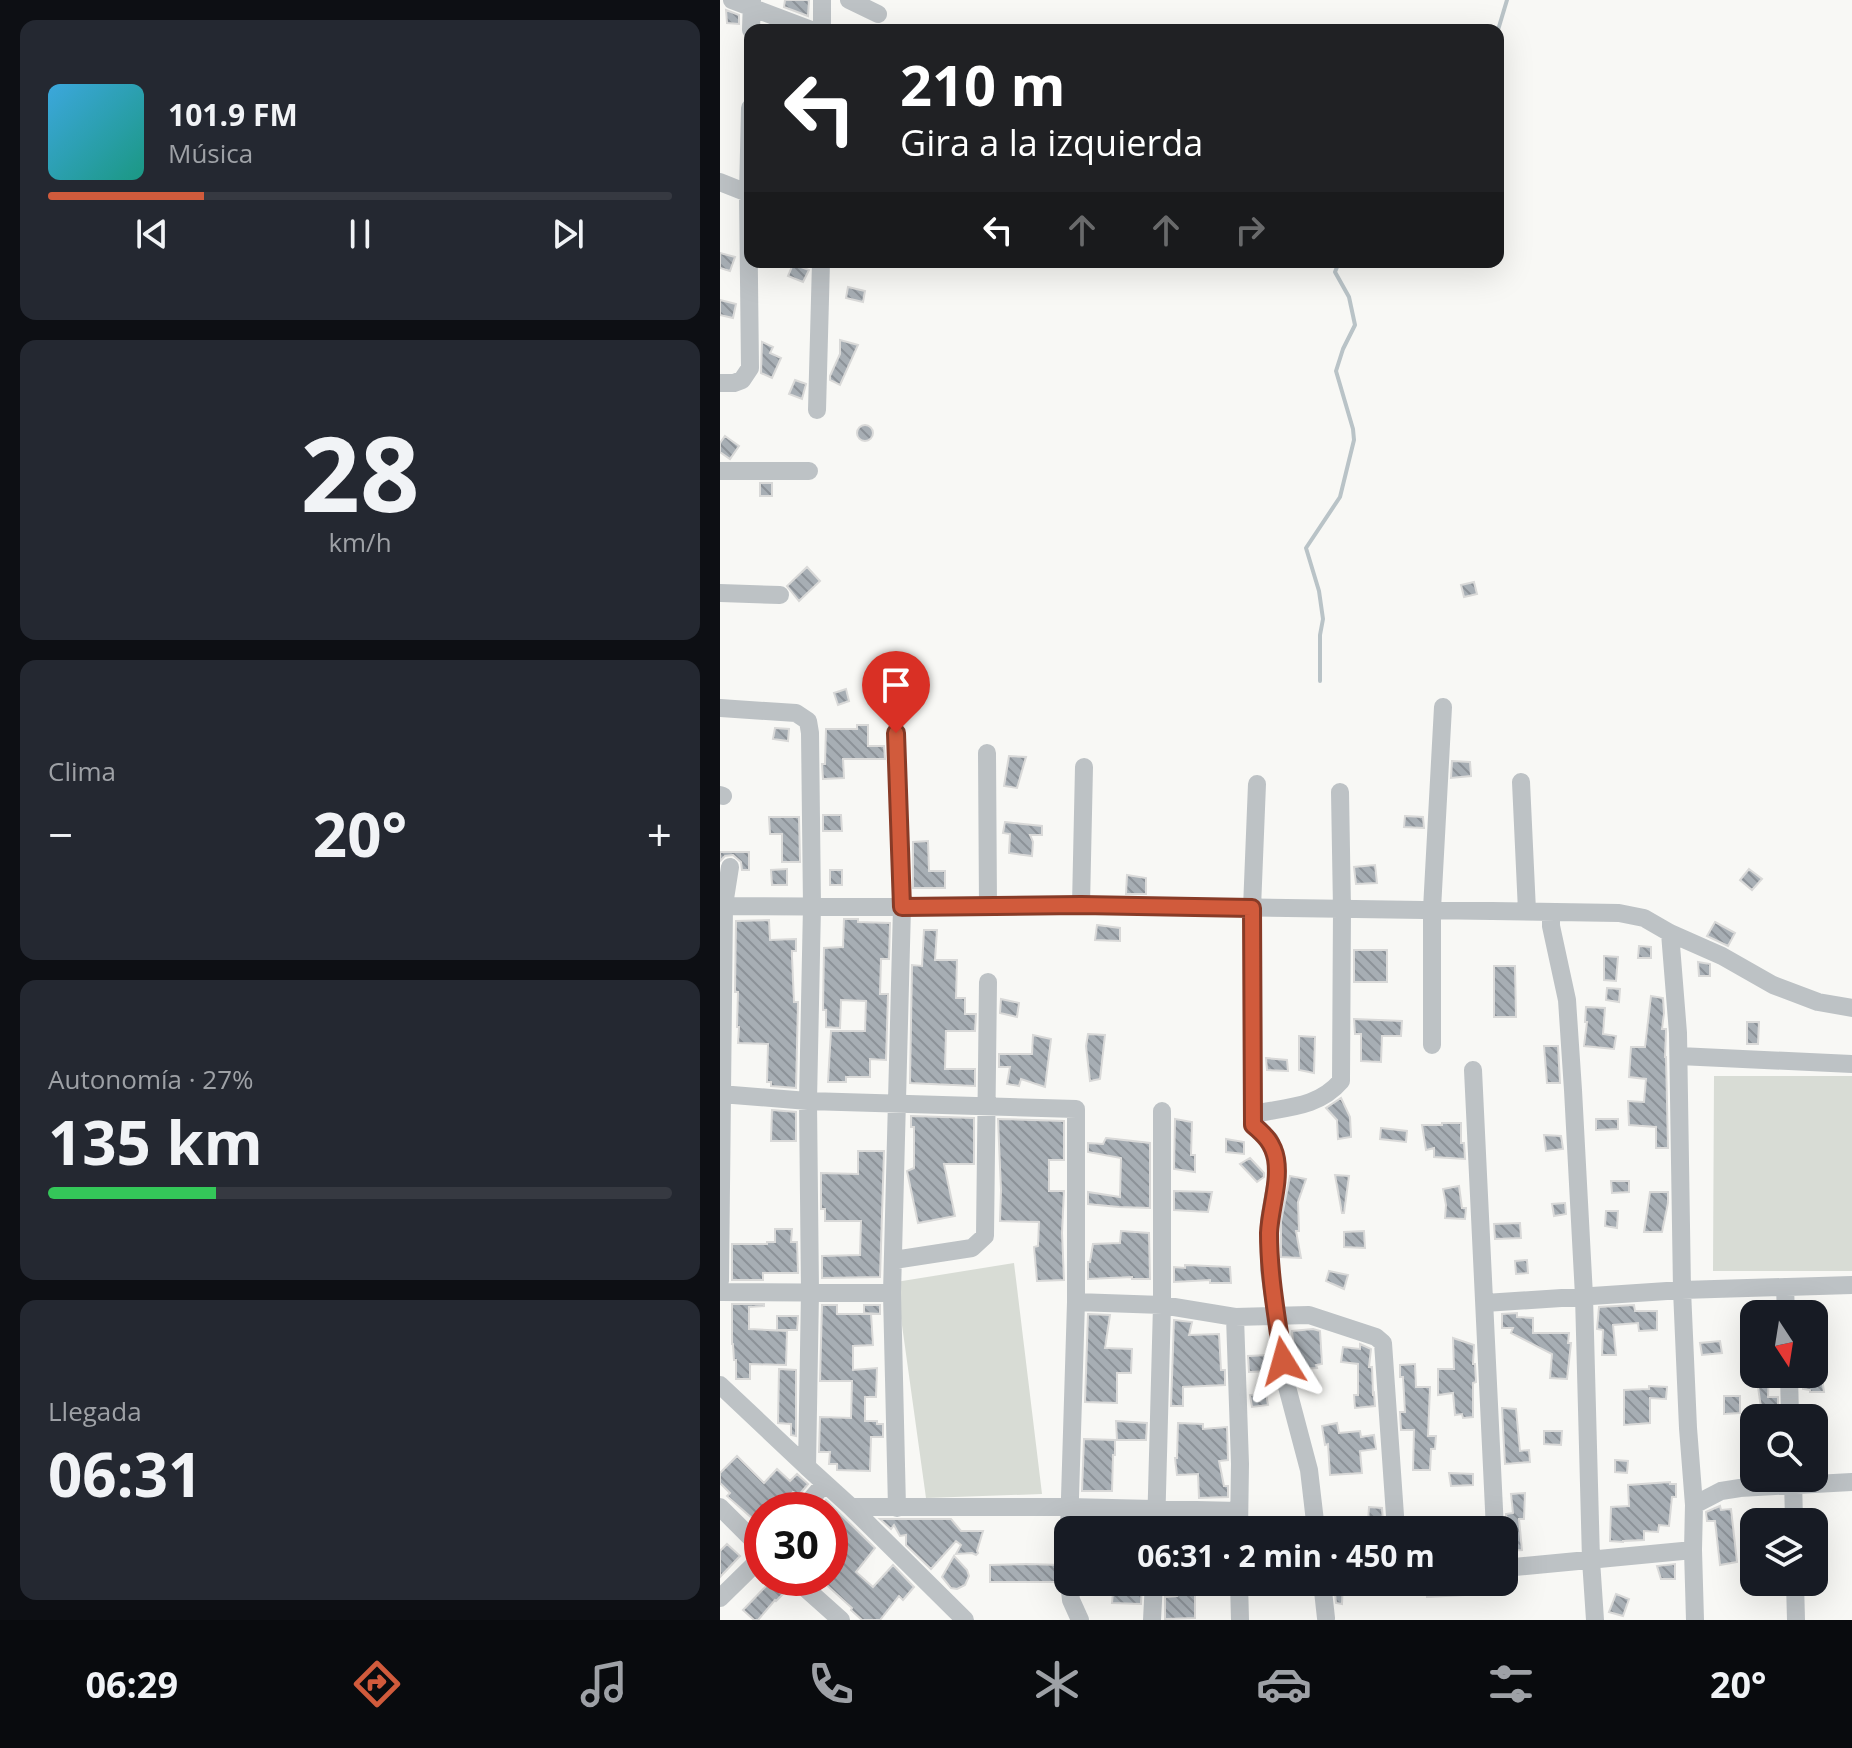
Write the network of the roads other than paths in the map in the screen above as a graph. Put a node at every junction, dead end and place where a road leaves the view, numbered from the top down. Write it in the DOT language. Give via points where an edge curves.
graph roads {
  1 [pos="732,0"];
  2 [pos="822,0"];
  3 [pos="849,0"];
  4 [pos="752,4"];
  5 [pos="878,14"];
  6 [pos="751,24"];
  7 [pos="797,24"];
  8 [pos="822,24"];
  9 [pos="720,182"];
  10 [pos="744,192"];
  11 [pos="749,268"];
  12 [pos="821,268"];
  13 [pos="720,383"];
  14 [pos="817,410"];
  15 [pos="720,471"];
  16 [pos="809,471"];
  17 [pos="720,593"];
  18 [pos="780,595"];
  19 [pos="1443,707"];
  20 [pos="720,708"];
  21 [pos="896,733"];
  22 [pos="987,753"];
  23 [pos="1084,767"];
  24 [pos="1521,782"];
  25 [pos="1257,784"];
  26 [pos="1340,792"];
  27 [pos="730,867"];
  28 [pos="1081,905"];
  29 [pos="722,906"];
  30 [pos="812,906"];
  31 [pos="988,906"];
  32 [pos="902,907"];
  33 [pos="1252,908"];
  34 [pos="1342,909"];
  35 [pos="1432,909"];
  36 [pos="1527,911"];
  37 [pos="1551,912"];
  38 [pos="1670,933"];
  39 [pos="988,982"];
  40 [pos="1852,1008"];
  41 [pos="1432,1045"];
  42 [pos="1679,1056"];
  43 [pos="1852,1064"];
  44 [pos="1473,1070"];
  45 [pos="721,1094"];
  46 [pos="808,1101"];
  47 [pos="898,1104"];
  48 [pos="988,1106"];
  49 [pos="1162,1111"];
  50 [pos="1253,1114"];
  51 [pos="894,1260"];
  52 [pos="720,1281"];
  53 [pos="1852,1285"];
  54 [pos="1785,1287"];
  55 [pos="1682,1290"];
  56 [pos="720,1292"];
  57 [pos="810,1292"];
  58 [pos="892,1293"];
  59 [pos="1584,1296"];
  60 [pos="1785,1300"];
  61 [pos="1076,1302"];
  62 [pos="1485,1303"];
  63 [pos="1162,1305"];
  64 [pos="1277,1316"];
  65 [pos="1235,1317"];
  66 [pos="720,1385"];
  67 [pos="807,1467"];
  68 [pos="1828,1482"];
  69 [pos="1852,1482"];
  70 [pos="824,1484"];
  71 [pos="1740,1489"];
  72 [pos="817,1492"];
  73 [pos="1694,1505"];
  74 [pos="720,1507"];
  75 [pos="851,1507"];
  76 [pos="1069,1507"];
  77 [pos="897,1508"];
  78 [pos="1156,1509"];
  79 [pos="1069,1516"];
  80 [pos="1156,1516"];
  81 [pos="1209,1516"];
  82 [pos="1239,1516"];
  83 [pos="1314,1516"];
  84 [pos="1395,1516"];
  85 [pos="1494,1516"];
  86 [pos="744,1531"];
  87 [pos="1693,1550"];
  88 [pos="1591,1560"];
  89 [pos="1518,1567"];
  90 [pos="744,1575"];
  91 [pos="814,1596"];
  92 [pos="1071,1596"];
  93 [pos="1153,1596"];
  94 [pos="1239,1596"];
  95 [pos="1324,1596"];
  96 [pos="1795,1596"];
  97 [pos="720,1598"];
  98 [pos="1326,1618"];
  99 [pos="841,1620"];
  100 [pos="965,1620"];
  101 [pos="1080,1620"];
  102 [pos="1152,1620"];
  103 [pos="1240,1620"];
  104 [pos="1595,1620"];
  105 [pos="1695,1620"];
  106 [pos="1796,1620"];
  1 -- 4 [label="street"];
  2 -- 8 [label="street"];
  3 -- 5 [label="street"];
  4 -- 6 [label="street"];
  4 -- 7 [label="street"];
  9 -- 10 [label="street"];
  11 -- 13 [label="street" via="750,368 742,380"];
  12 -- 14 [label="street"];
  15 -- 16 [label="street"];
  17 -- 18 [label="street"];
  19 -- 35 [label="street"];
  20 -- 30 [label="street" via="796,713 808,721"];
  21 -- 32 [label="street"];
  22 -- 31 [label="street"];
  23 -- 28 [label="street"];
  24 -- 36 [label="street"];
  25 -- 33 [label="street"];
  26 -- 34 [label="street"];
  27 -- 29 [label="street"];
  28 -- 31 [label="street"];
  28 -- 33 [label="street"];
  29 -- 30 [label="street"];
  29 -- 45 [label="street"];
  30 -- 32 [label="street"];
  30 -- 46 [label="street"];
  31 -- 32 [label="street"];
  32 -- 47 [label="street"];
  33 -- 34 [label="street"];
  33 -- 50 [label="street"];
  34 -- 35 [label="street"];
  34 -- 50 [label="street" via="1341,1081 1324,1097 1301,1107"];
  35 -- 36 [label="street"];
  35 -- 41 [label="street"];
  36 -- 37 [label="street"];
  37 -- 38 [label="street" via="1631,915"];
  37 -- 59 [label="street" via="1567,1000"];
  38 -- 40 [label="street" via="1773,985"];
  38 -- 42 [label="street"];
  39 -- 48 [label="street"];
  42 -- 43 [label="street"];
  42 -- 55 [label="street"];
  44 -- 62 [label="street"];
  45 -- 46 [label="street"];
  45 -- 52 [label="street"];
  46 -- 47 [label="street"];
  46 -- 57 [label="street"];
  47 -- 48 [label="street"];
  47 -- 51 [label="street"];
  48 -- 51 [label="street" via="985,1236 972,1248"];
  48 -- 61 [label="street" via="1076,1109"];
  49 -- 63 [label="street"];
  50 -- 64 [label="street" via="1253,1125 1270,1140 1276,1160 1269,1270"];
  51 -- 58 [label="street"];
  53 -- 54 [label="street"];
  54 -- 55 [label="street"];
  54 -- 60 [label="street"];
  55 -- 59 [label="street"];
  55 -- 73 [label="street"];
  56 -- 57 [label="street"];
  57 -- 58 [label="street"];
  57 -- 67 [label="street"];
  58 -- 77 [label="street"];
  59 -- 62 [label="street"];
  59 -- 88 [label="street"];
  61 -- 63 [label="street"];
  61 -- 76 [label="street"];
  62 -- 85 [label="street"];
  63 -- 65 [label="street"];
  63 -- 78 [label="street"];
  64 -- 65 [label="street"];
  64 -- 83 [label="street"];
  64 -- 84 [label="street" via="1309,1315 1383,1343"];
  65 -- 82 [label="street"];
  66 -- 67 [label="street"];
  67 -- 70 [label="street"];
  68 -- 69 [label="street"];
  70 -- 72 [label="street"];
  70 -- 75 [label="street"];
  71 -- 73 [label="street" via="1721,1491"];
  73 -- 87 [label="street"];
  74 -- 86 [label="street"];
  75 -- 77 [label="street"];
  75 -- 100 [label="street"];
  76 -- 77 [label="street"];
  76 -- 78 [label="street"];
  76 -- 79 [label="street"];
  78 -- 80 [label="street"];
  78 -- 81 [label="street"];
  87 -- 88 [label="street"];
  87 -- 105 [label="street"];
  88 -- 89 [label="street"];
  88 -- 104 [label="street"];
  90 -- 97 [label="street"];
  91 -- 99 [label="street"];
  92 -- 101 [label="street"];
  93 -- 102 [label="street"];
  94 -- 103 [label="street"];
  95 -- 98 [label="street"];
  96 -- 106 [label="street"];
}
